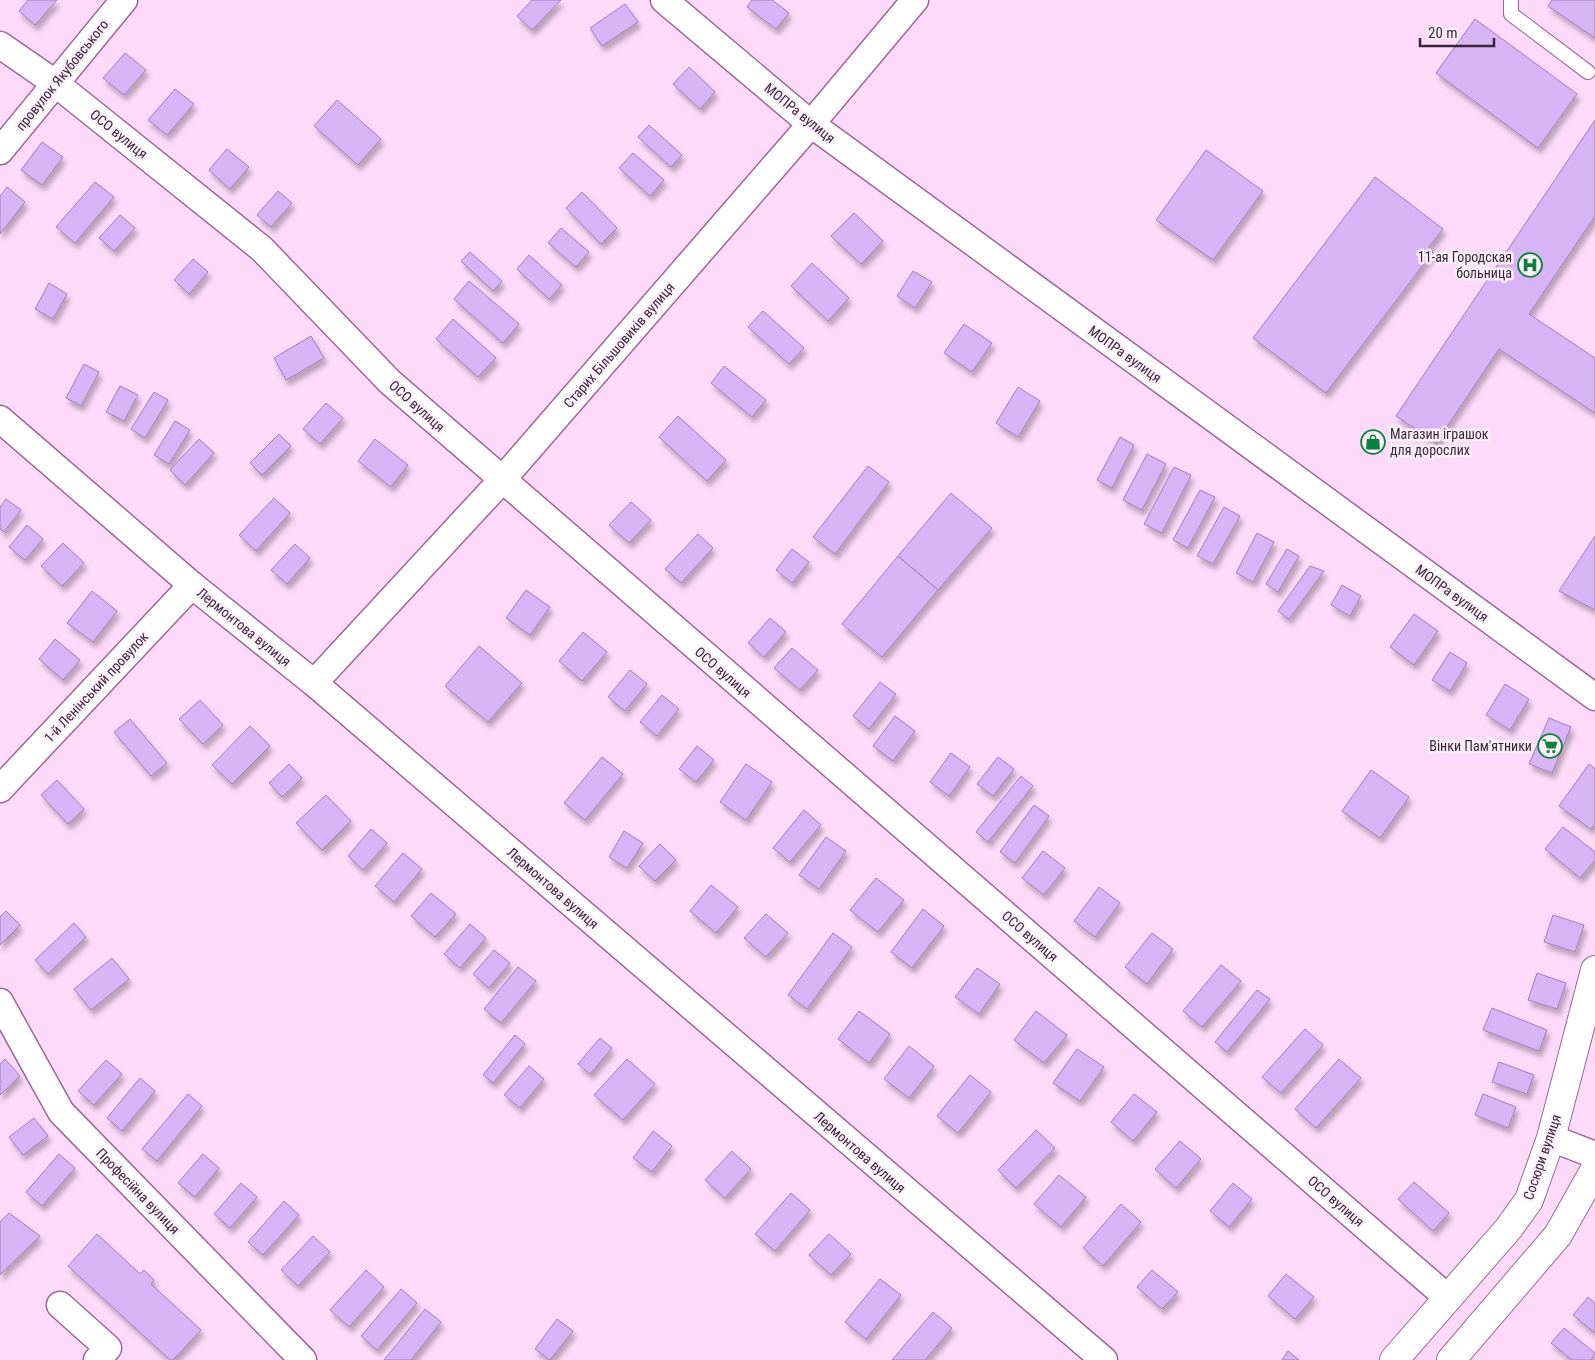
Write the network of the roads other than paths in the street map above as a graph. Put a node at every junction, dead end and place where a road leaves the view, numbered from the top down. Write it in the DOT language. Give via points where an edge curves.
graph roads {
  1 [pos="124,0"];
  2 [pos="664,0"];
  3 [pos="915,0"];
  4 [pos="1511,0"];
  5 [pos="0,45"];
  6 [pos="1588,72"];
  7 [pos="55,83"];
  8 [pos="811,124"];
  9 [pos="0,151"];
  10 [pos="0,419"];
  11 [pos="501,480"];
  12 [pos="192,585"];
  13 [pos="314,683"];
  14 [pos="1595,698"];
  15 [pos="0,789"];
  16 [pos="1595,970"];
  17 [pos="0,1002"];
  18 [pos="1550,1138"];
  19 [pos="1595,1155"];
  20 [pos="1595,1169"];
  21 [pos="1448,1298"];
  22 [pos="60,1305"];
  23 [pos="108,1356"];
  24 [pos="303,1360"];
  25 [pos="1104,1360"];
  26 [pos="1394,1360"];
  27 [pos="1451,1360"];
  1 -- 7 [label="street, провулок Якубовського"];
  2 -- 8 [label="street, МОПРа вулиця"];
  3 -- 8 [label="street, Старих Більшовиків вулиця"];
  4 -- 6 [label="lane" via="1512,14"];
  5 -- 7 [label="street, ОСО вулиця"];
  7 -- 9 [label="street, провулок Якубовського"];
  7 -- 11 [label="street, ОСО вулиця" via="262,249 390,382"];
  8 -- 11 [label="street, Старих Більшовиків вулиця"];
  8 -- 14 [label="street, МОПРа вулиця"];
  10 -- 12 [label="street, Лермонтова вулиця"];
  11 -- 13 [label="street, Старих Більшовиків вулиця"];
  11 -- 21 [label="street, ОСО вулиця"];
  12 -- 13 [label="street, Лермонтова вулиця"];
  12 -- 15 [label="street, 1-й Ленінський провулок"];
  13 -- 25 [label="street, Лермонтова вулиця"];
  16 -- 18 [label="street, Сосюри вулиця"];
  17 -- 24 [label="street, Професійна вулиця" via="61,1112"];
  18 -- 19 [label="street"];
  18 -- 21 [label="street, Сосюри вулиця" via="1529,1200"];
  20 -- 27 [label="street" via="1558,1235"];
  21 -- 26 [label="street, Сосюри вулиця"];
  22 -- 23 [label="street"];
}
